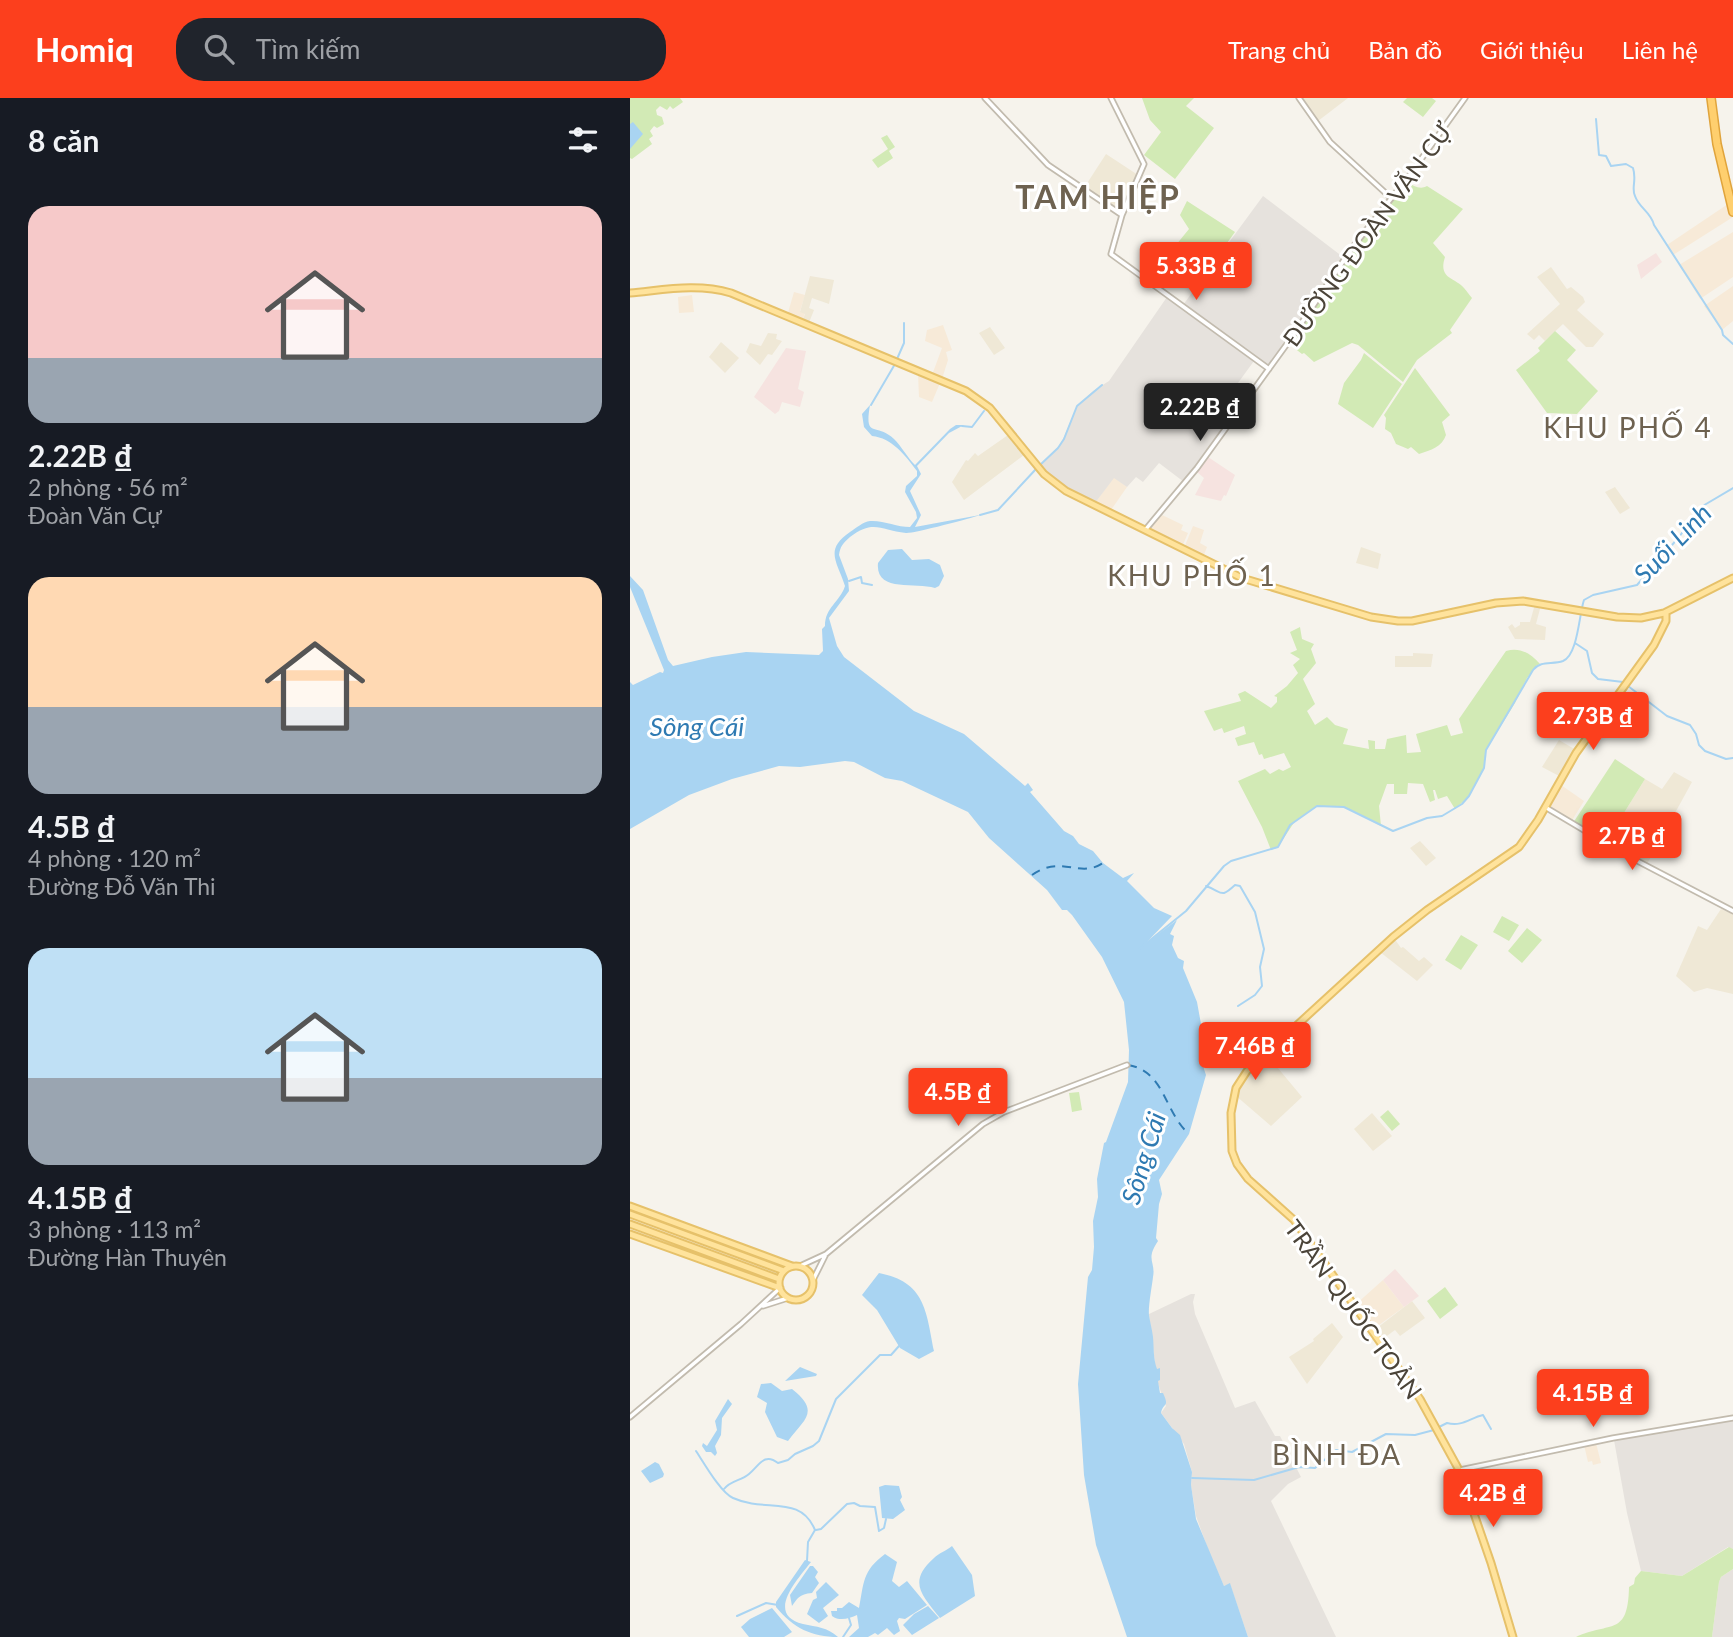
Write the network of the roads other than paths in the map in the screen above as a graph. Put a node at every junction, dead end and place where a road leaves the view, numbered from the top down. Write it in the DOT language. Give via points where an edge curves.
graph roads {
  1 [pos="985,98"];
  2 [pos="1111,98"];
  3 [pos="1299,98"];
  4 [pos="1465,98"];
  5 [pos="1713,99"];
  6 [pos="1733,197"];
  7 [pos="1391,198"];
  8 [pos="1733,212"];
  9 [pos="1122,215"];
  10 [pos="630,293"];
  11 [pos="1269,369"];
  12 [pos="1146,530"];
  13 [pos="1733,578"];
  14 [pos="1666,612"];
  15 [pos="1545,807"];
  16 [pos="1733,911"];
  17 [pos="1127,1065"];
  18 [pos="630,1206"];
  19 [pos="630,1214"];
  20 [pos="630,1224"];
  21 [pos="630,1234"];
  22 [pos="826,1254"];
  23 [pos="792,1266"];
  24 [pos="800,1266"];
  25 [pos="784,1271"];
  26 [pos="779,1279"];
  27 [pos="813,1280"];
  28 [pos="780,1288"];
  29 [pos="788,1298"];
  30 [pos="761,1307"];
  31 [pos="630,1417"];
  32 [pos="1733,1418"];
  33 [pos="1459,1470"];
  34 [pos="1513,1637"];
  1 -- 9 [label="street" via="1048,165"];
  2 -- 9 [label="street" via="1144,162"];
  3 -- 7 [label="street" via="1329,142"];
  4 -- 7 [label="street, ĐƯỜNG ĐOÀN VĂN CỰ"];
  5 -- 6 [label="highway"];
  5 -- 8 [label="highway" via="1717,144"];
  7 -- 11 [label="street, ĐƯỜNG ĐOÀN VĂN CỰ"];
  9 -- 11 [label="street" via="1111,254"];
  10 -- 12 [label="main road" via="688,287 719,290 976,397 1059,487"];
  11 -- 12 [label="street, ĐƯỜNG ĐOÀN VĂN CỰ"];
  12 -- 14 [label="main road" via="1242,578 1384,619 1420,620 1506,601 1636,618"];
  13 -- 14 [label="main road"];
  14 -- 15 [label="main road, TRẦN QUỐC TOẢN" via="1654,645 1576,753"];
  15 -- 16 [label="street"];
  15 -- 33 [label="main road, TRẦN QUỐC TOẢN" via="1519,847 1393,937 1247,1071 1233,1096 1232,1145 1237,1164 1248,1180 1294,1220 1407,1379"];
  17 -- 22 [label="street" via="983,1124"];
  18 -- 23 [label="main road"];
  19 -- 25 [label="main road"];
  20 -- 26 [label="main road"];
  21 -- 28 [label="main road"];
  22 -- 24 [label="street"];
  22 -- 27 [label="street"];
  23 -- 24 [label="main road"];
  23 -- 25 [label="main road"];
  24 -- 27 [label="main road"];
  25 -- 26 [label="main road"];
  26 -- 28 [label="main road"];
  27 -- 29 [label="main road" via="806,1297"];
  28 -- 29 [label="main road"];
  28 -- 30 [label="street"];
  29 -- 30 [label="street"];
  30 -- 31 [label="street"];
  32 -- 33 [label="street"];
  33 -- 34 [label="main road, TRẦN QUỐC TOẢN"];
}
